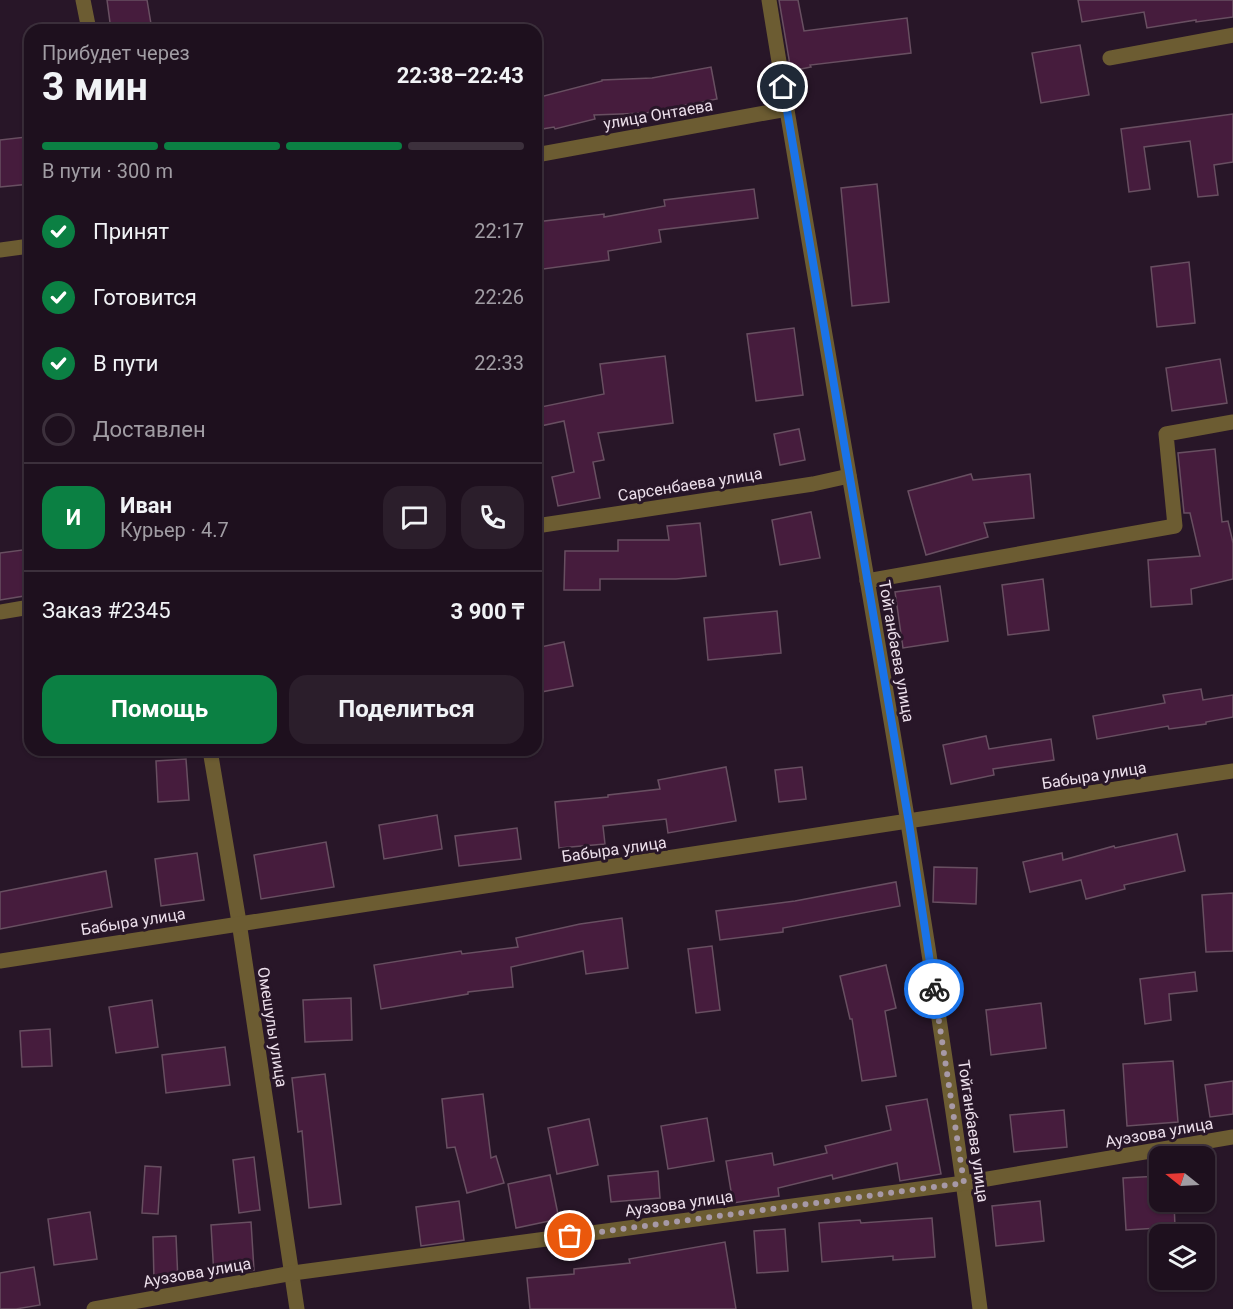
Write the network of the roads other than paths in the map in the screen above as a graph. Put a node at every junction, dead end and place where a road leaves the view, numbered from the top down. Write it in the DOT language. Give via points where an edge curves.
graph roads {
  1 [pos="83,0"];
  2 [pos="769,0"];
  3 [pos="87,24"];
  4 [pos="1233,35"];
  5 [pos="1110,58"];
  6 [pos="787,109"];
  7 [pos="542,154"];
  8 [pos="24,247"];
  9 [pos="0,250"];
  10 [pos="1233,422"];
  11 [pos="849,476"];
  12 [pos="542,525"];
  13 [pos="867,581"];
  14 [pos="24,608"];
  15 [pos="0,612"];
  16 [pos="211,756"];
  17 [pos="1233,771"];
  18 [pos="909,823"];
  19 [pos="239,922"];
  20 [pos="0,961"];
  21 [pos="1233,1137"];
  22 [pos="964,1183"];
  23 [pos="293,1273"];
  24 [pos="94,1309"];
  25 [pos="297,1309"];
  26 [pos="980,1309"];
  1 -- 3 [label="street"];
  2 -- 6 [label="street, Тойганбаева улица"];
  4 -- 5 [label="street"];
  6 -- 7 [label="street, улица Онтаева"];
  6 -- 11 [label="street, Тойганбаева улица"];
  8 -- 9 [label="street"];
  10 -- 13 [label="street" via="1166,434 1175,526"];
  11 -- 12 [label="street, Сарсенбаева улица"];
  11 -- 13 [label="street, Тойганбаева улица"];
  13 -- 18 [label="street, Тойганбаева улица"];
  14 -- 15 [label="street"];
  16 -- 19 [label="street, Омешулы улица"];
  17 -- 18 [label="street, Бабыра улица"];
  18 -- 19 [label="street, Бабыра улица"];
  18 -- 22 [label="street, Тойганбаева улица"];
  19 -- 20 [label="street, Бабыра улица"];
  19 -- 23 [label="street, Омешулы улица"];
  21 -- 22 [label="street, Ауэзова улица"];
  22 -- 23 [label="street, Ауэзова улица"];
  22 -- 26 [label="street, Тойганбаева улица"];
  23 -- 24 [label="street, Ауэзова улица"];
  23 -- 25 [label="street, Омешулы улица"];
}
